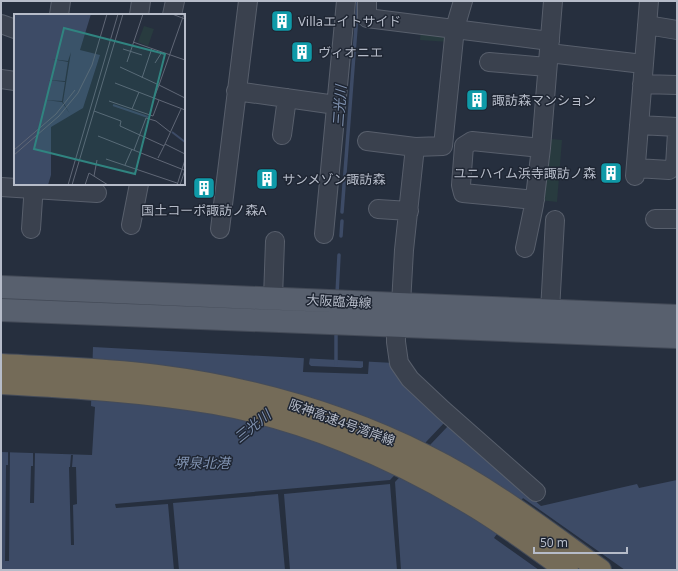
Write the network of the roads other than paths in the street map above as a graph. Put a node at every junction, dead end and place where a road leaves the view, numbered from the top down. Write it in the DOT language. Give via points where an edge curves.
graph roads {
  1 [pos="61,1"];
  2 [pos="141,1"];
  3 [pos="175,1"];
  4 [pos="244,1"];
  5 [pos="248,1"];
  6 [pos="346,1"];
  7 [pos="367,1"];
  8 [pos="462,1"];
  9 [pos="553,1"];
  10 [pos="649,1"];
  11 [pos="60,14"];
  12 [pos="139,14"];
  13 [pos="172,14"];
  14 [pos="1,24"];
  15 [pos="647,25"];
  16 [pos="455,28"];
  17 [pos="14,29"];
  18 [pos="677,30"];
  19 [pos="548,54"];
  20 [pos="489,62"];
  21 [pos="643,64"];
  22 [pos="1,80"];
  23 [pos="14,81"];
  24 [pos="642,84"];
  25 [pos="677,85"];
  26 [pos="236,91"];
  27 [pos="287,98"];
  28 [pos="336,105"];
  29 [pos="639,125"];
  30 [pos="677,127"];
  31 [pos="677,132"];
  32 [pos="282,135"];
  33 [pos="374,147"];
  34 [pos="415,147"];
  35 [pos="541,148"];
  36 [pos="138,185"];
  37 [pos="1,186"];
  38 [pos="34,186"];
  39 [pos="97,193"];
  40 [pos="535,200"];
  41 [pos="378,209"];
  42 [pos="409,211"];
  43 [pos="555,220"];
  44 [pos="132,225"];
  45 [pos="31,229"];
  46 [pos="220,229"];
  47 [pos="324,234"];
  48 [pos="275,241"];
  49 [pos="525,248"];
  50 [pos="1,287"];
  51 [pos="273,298"];
  52 [pos="401,304"];
  53 [pos="1,310"];
  54 [pos="550,311"];
  55 [pos="677,316"];
  56 [pos="396,325"];
  57 [pos="677,337"];
  58 [pos="1,365"];
  59 [pos="1,383"];
  60 [pos="536,492"];
  61 [pos="567,570"];
  62 [pos="600,570"];
  1 -- 11 [label="street"];
  2 -- 12 [label="street"];
  3 -- 13 [label="street"];
  4 -- 5 [label="street"];
  5 -- 26 [label="street"];
  6 -- 28 [label="street"];
  7 -- 16 [label="street" via="367,18"];
  8 -- 16 [label="street"];
  9 -- 19 [label="street"];
  10 -- 15 [label="street"];
  14 -- 17 [label="street"];
  15 -- 18 [label="street"];
  15 -- 21 [label="street"];
  16 -- 19 [label="street"];
  16 -- 34 [label="street" via="443,146"];
  19 -- 20 [label="street"];
  19 -- 21 [label="street"];
  19 -- 35 [label="street"];
  21 -- 24 [label="street"];
  22 -- 23 [label="street"];
  24 -- 25 [label="street"];
  24 -- 29 [label="street"];
  26 -- 27 [label="street"];
  26 -- 46 [label="street"];
  27 -- 28 [label="street"];
  27 -- 32 [label="street"];
  28 -- 47 [label="street"];
  29 -- 30 [label="street"];
  29 -- 31 [label="street" via="635,172 669,170 676,166"];
  33 -- 34 [label="street"];
  34 -- 42 [label="street"];
  35 -- 40 [label="street"];
  35 -- 40 [label="street" via="472,141 464,146 461,185 463,193"];
  36 -- 44 [label="street"];
  37 -- 38 [label="street"];
  38 -- 39 [label="street"];
  38 -- 45 [label="street"];
  40 -- 49 [label="street"];
  41 -- 42 [label="street"];
  42 -- 52 [label="street"];
  43 -- 54 [label="street"];
  48 -- 51 [label="street"];
  50 -- 51 [label="main road, 大阪臨海線"];
  51 -- 52 [label="main road, 大阪臨海線"];
  52 -- 54 [label="main road, 大阪臨海線"];
  53 -- 56 [label="main road, 大阪臨海線"];
  54 -- 55 [label="main road, 大阪臨海線"];
  56 -- 57 [label="main road, 大阪臨海線"];
  56 -- 60 [label="street" via="399,363 410,379"];
  58 -- 62 [label="highway, 阪神高速4号湾岸線" via="156,376 216,385 324,413 427,456 466,478 515,509"];
  59 -- 61 [label="highway, 阪神高速4号湾岸線" via="157,394 215,403 276,418 322,433 372,452 467,501"];
}
